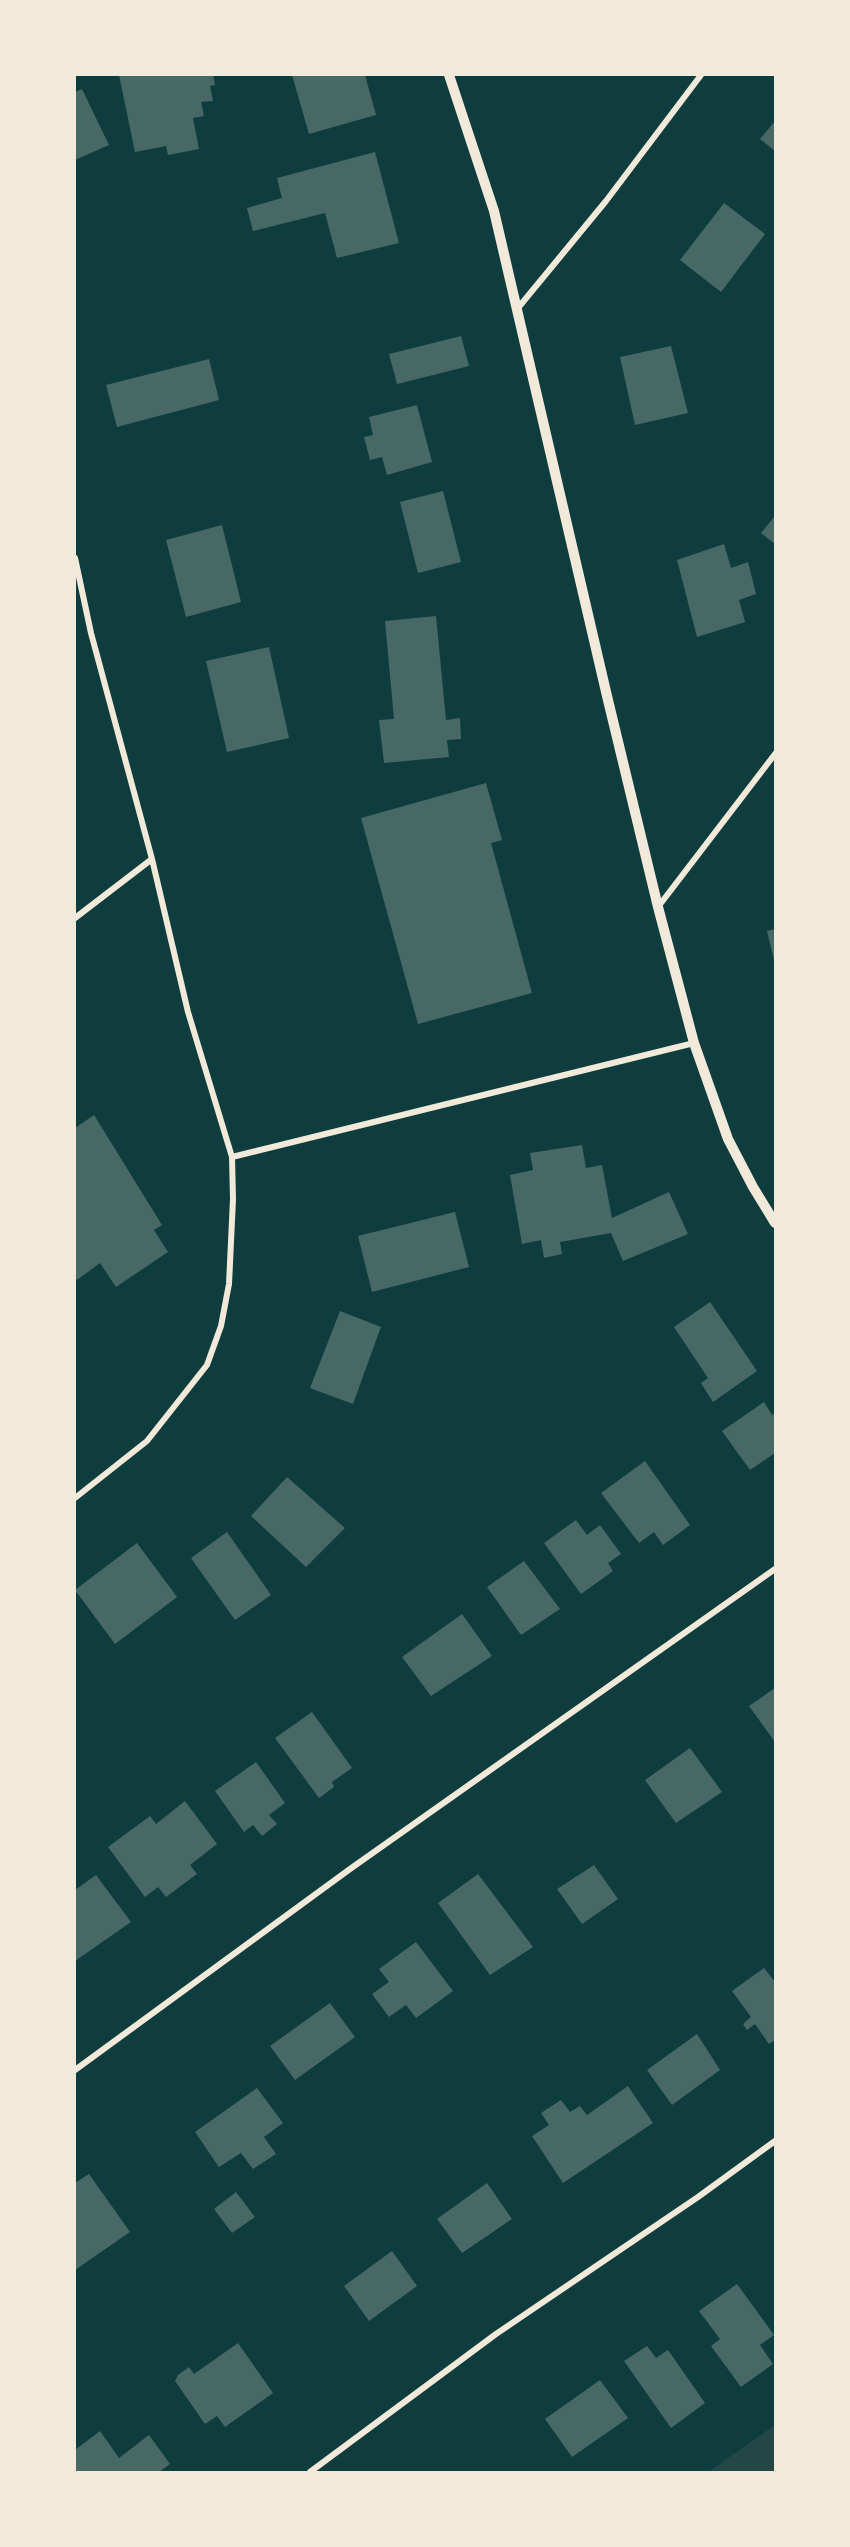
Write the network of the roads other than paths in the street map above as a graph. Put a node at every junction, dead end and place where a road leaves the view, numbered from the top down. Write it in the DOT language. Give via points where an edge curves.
graph roads {
  1 [pos="449,75"];
  2 [pos="701,75"];
  3 [pos="518,308"];
  4 [pos="75,558"];
  5 [pos="775,754"];
  6 [pos="152,859"];
  7 [pos="658,907"];
  8 [pos="75,918"];
  9 [pos="693,1043"];
  10 [pos="232,1157"];
  11 [pos="775,1223"];
  12 [pos="75,1498"];
  13 [pos="775,1569"];
  14 [pos="75,2070"];
  15 [pos="775,2141"];
  16 [pos="310,2472"];
  1 -- 3 [label="street" via="494,211"];
  2 -- 3 [label="street" via="606,201"];
  3 -- 7 [label="street"];
  4 -- 6 [label="street" via="91,633"];
  5 -- 7 [label="street"];
  6 -- 8 [label="street"];
  6 -- 10 [label="street" via="188,1011"];
  7 -- 9 [label="street"];
  9 -- 10 [label="street"];
  9 -- 11 [label="street" via="728,1139"];
  10 -- 12 [label="street" via="229,1284 221,1326 207,1365 147,1441"];
  13 -- 14 [label="street" via="360,1862"];
  15 -- 16 [label="street" via="496,2334"];
}
